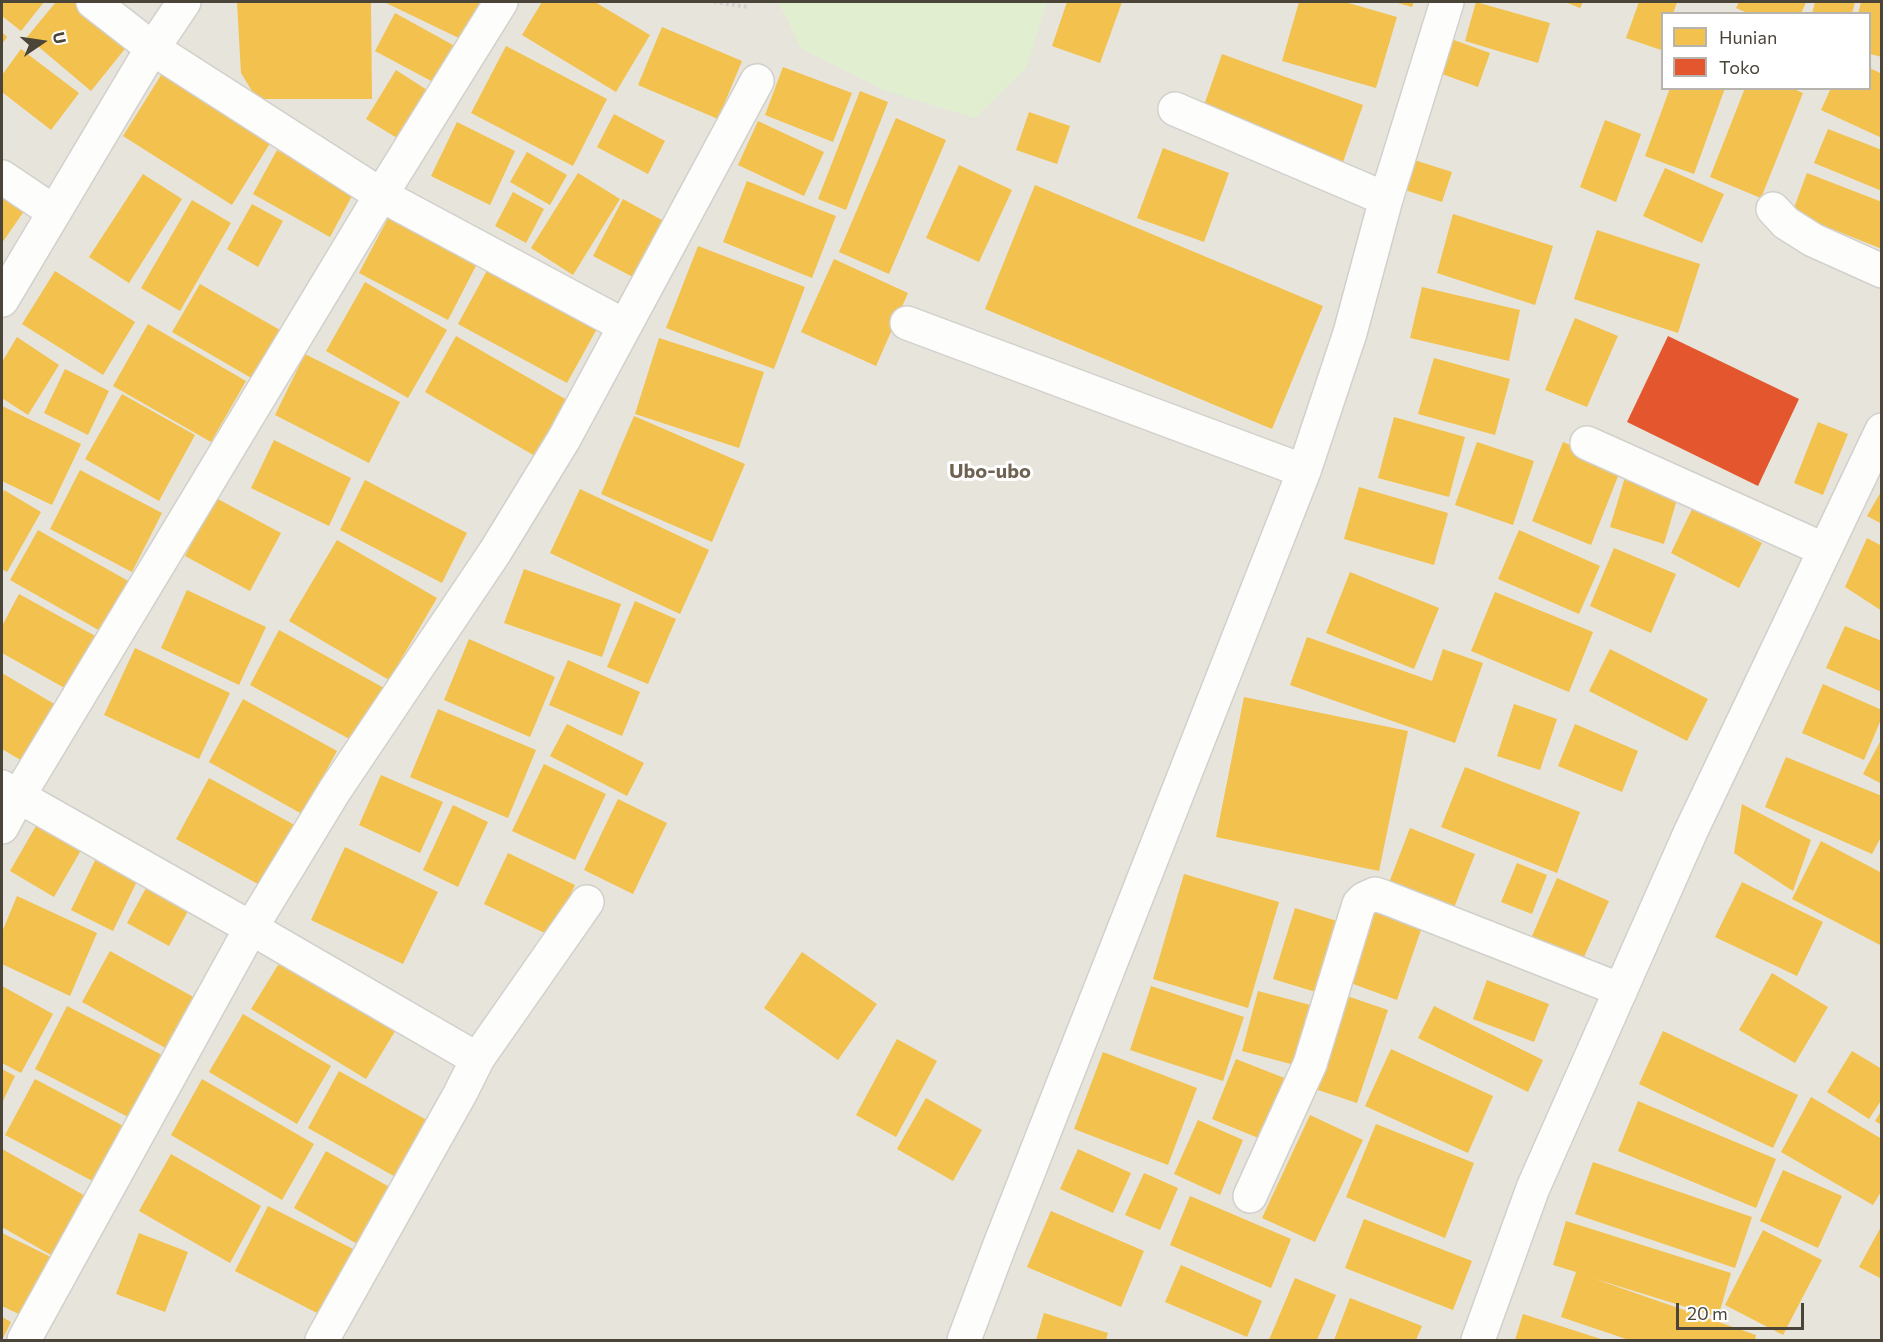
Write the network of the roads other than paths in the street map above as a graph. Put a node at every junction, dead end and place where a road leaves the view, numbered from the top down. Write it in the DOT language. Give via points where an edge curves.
graph roads {
  1 [pos="93,2"];
  2 [pos="184,2"];
  3 [pos="501,2"];
  4 [pos="1447,2"];
  5 [pos="152,48"];
  6 [pos="757,81"];
  7 [pos="1175,109"];
  8 [pos="2,177"];
  9 [pos="381,195"];
  10 [pos="1386,200"];
  11 [pos="1773,209"];
  12 [pos="54,212"];
  13 [pos="1881,271"];
  14 [pos="2,300"];
  15 [pos="907,323"];
  16 [pos="625,326"];
  17 [pos="1881,430"];
  18 [pos="1587,443"];
  19 [pos="1304,471"];
  20 [pos="1825,550"];
  21 [pos="10,792"];
  22 [pos="2,827"];
  23 [pos="587,902"];
  24 [pos="251,928"];
  25 [pos="1621,990"];
  26 [pos="478,1058"];
  27 [pos="1250,1196"];
  28 [pos="331,1337"];
  29 [pos="24,1341"];
  30 [pos="964,1341"];
  31 [pos="1479,1341"];
  1 -- 5 [label="street"];
  2 -- 5 [label="street"];
  3 -- 9 [label="street"];
  4 -- 10 [label="street"];
  5 -- 9 [label="street"];
  5 -- 12 [label="street"];
  6 -- 16 [label="street"];
  7 -- 10 [label="street"];
  8 -- 12 [label="street"];
  9 -- 16 [label="street"];
  9 -- 21 [label="street"];
  10 -- 19 [label="street" via="1350,333"];
  11 -- 13 [label="street" via="1786,223 1813,240"];
  12 -- 14 [label="street"];
  15 -- 19 [label="street"];
  16 -- 24 [label="street" via="564,439 495,552 335,790"];
  17 -- 20 [label="street"];
  18 -- 20 [label="street"];
  19 -- 30 [label="street"];
  20 -- 25 [label="street" via="1691,831"];
  21 -- 22 [label="street"];
  21 -- 24 [label="street"];
  23 -- 26 [label="street"];
  24 -- 26 [label="street"];
  24 -- 29 [label="street"];
  25 -- 27 [label="street" via="1384,897 1375,894 1364,899 1359,904 1311,1064"];
  25 -- 31 [label="street" via="1533,1188"];
  26 -- 28 [label="street"];
}
